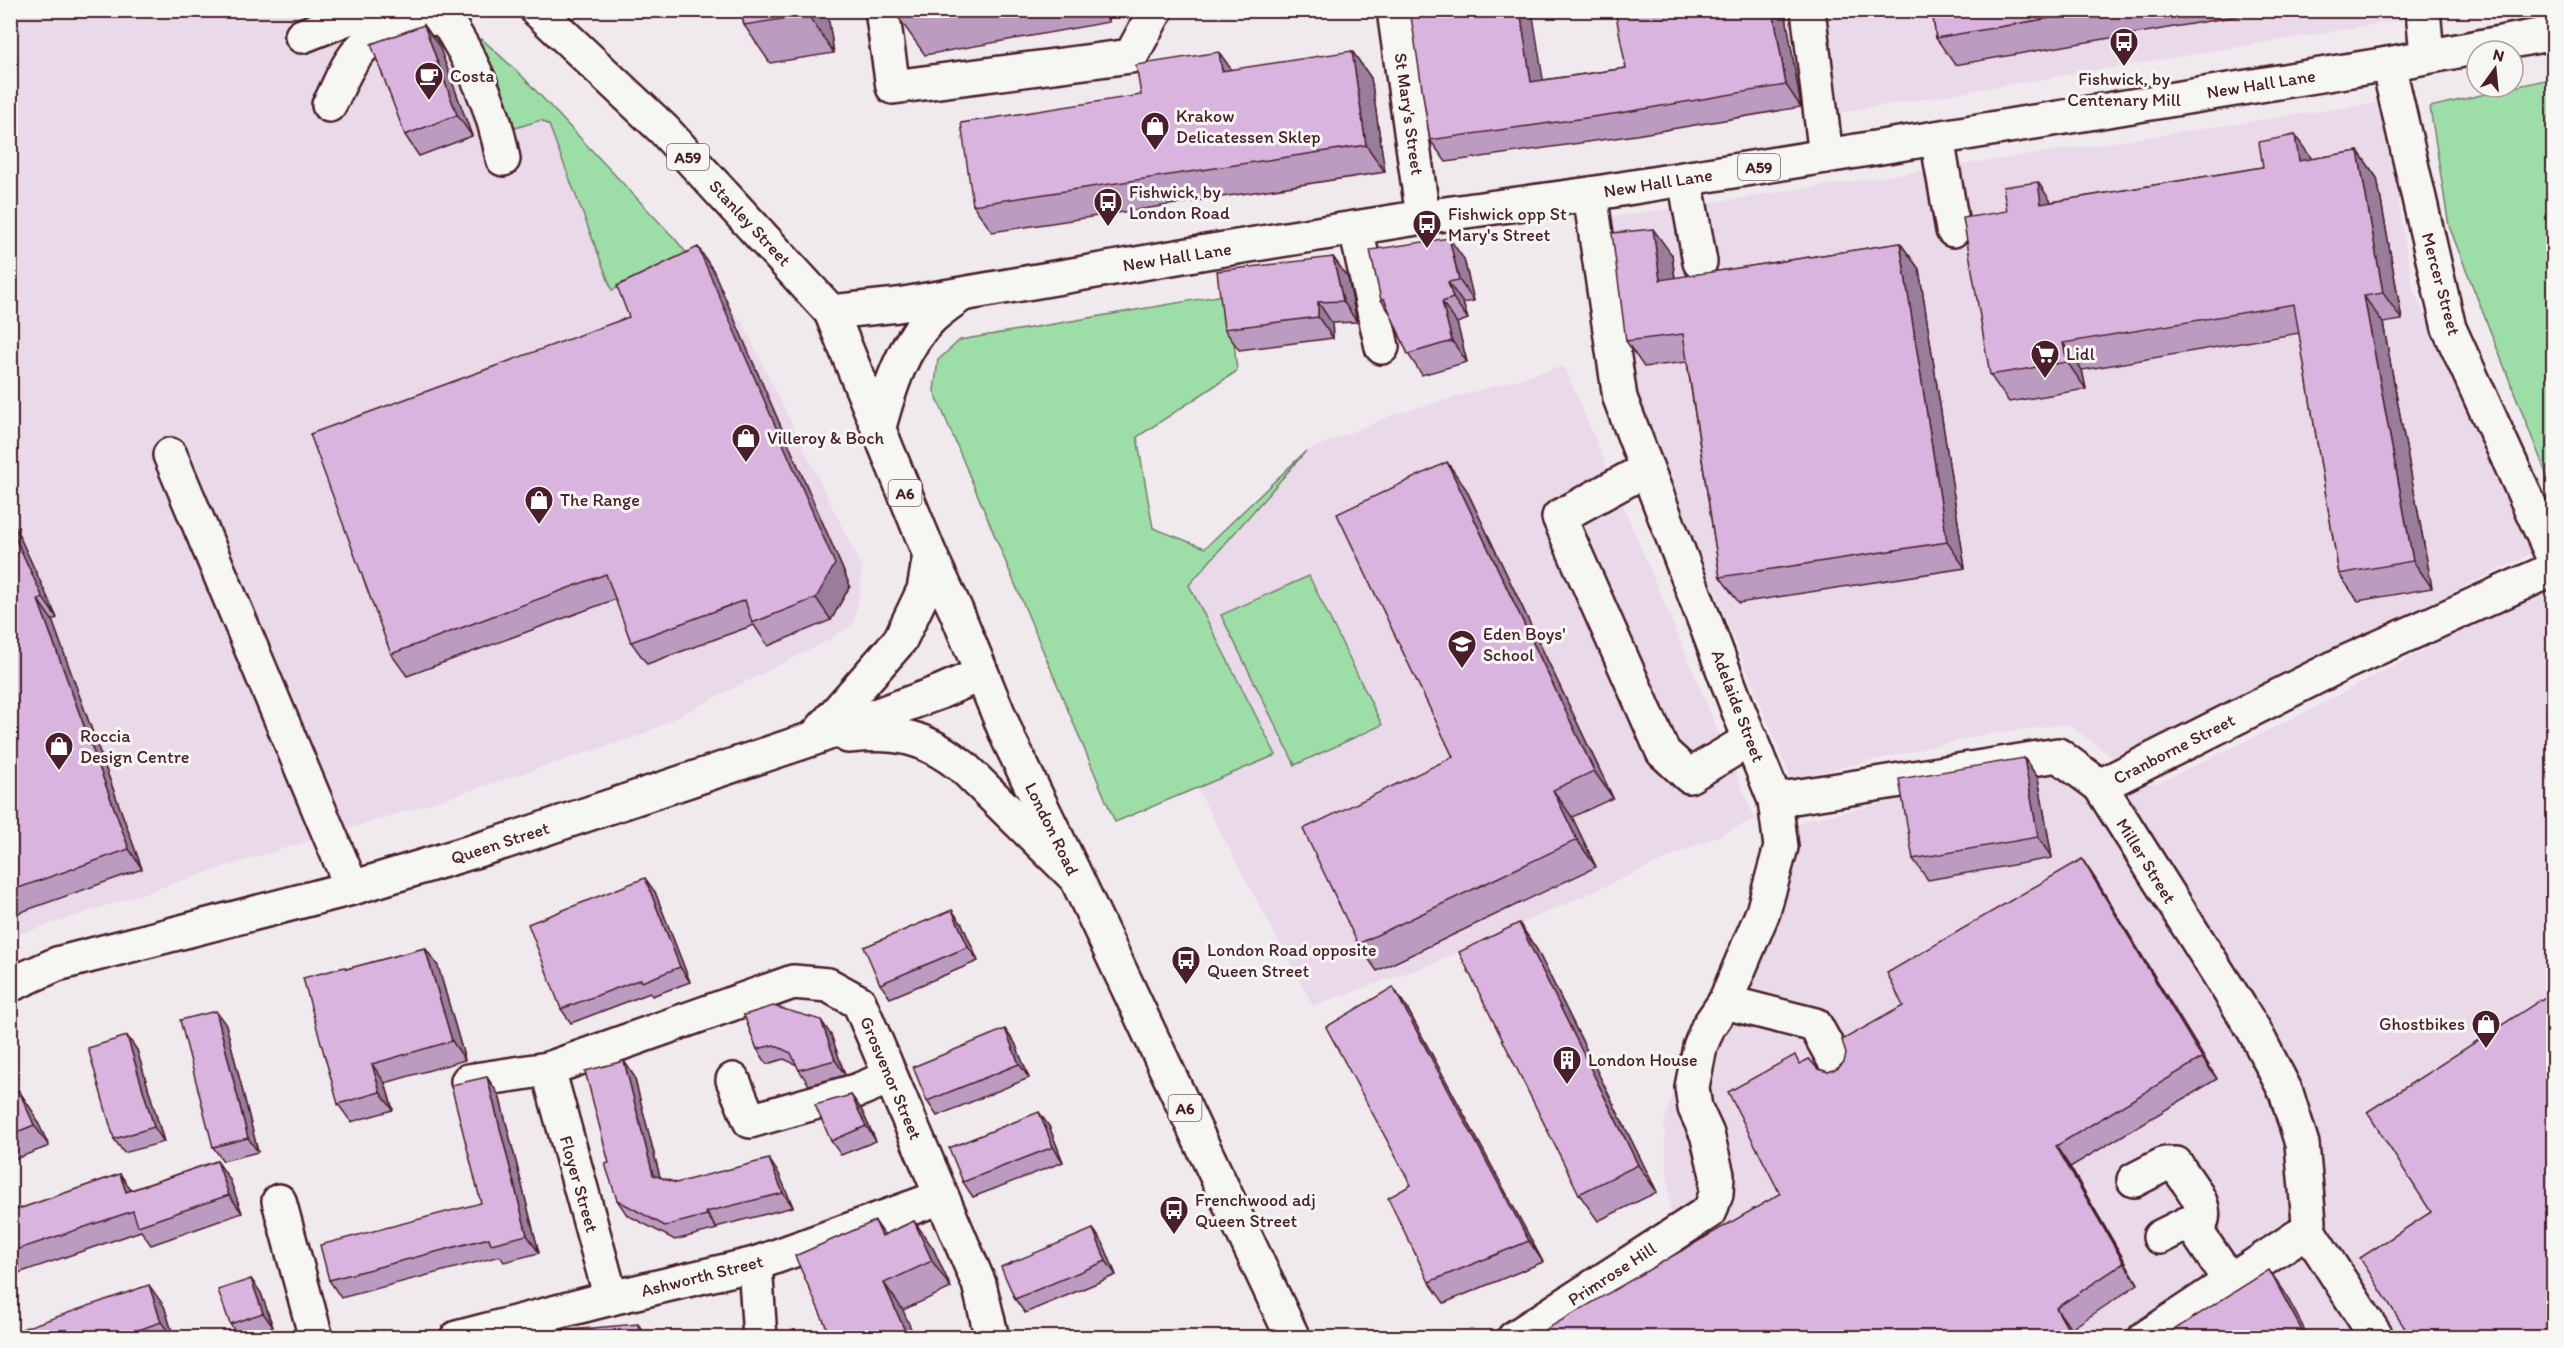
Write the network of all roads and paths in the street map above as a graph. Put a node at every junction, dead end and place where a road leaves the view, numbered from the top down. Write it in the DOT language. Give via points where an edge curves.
graph roads {
  1 [pos="368,10"];
  2 [pos="537,10"];
  3 [pos="882,10"];
  4 [pos="1156,10"];
  5 [pos="1394,10"];
  6 [pos="1808,10"];
  7 [pos="2423,10"];
  8 [pos="2553,33"];
  9 [pos="302,36"];
  10 [pos="2427,56"];
  11 [pos="2388,64"];
  12 [pos="329,105"];
  13 [pos="1937,138"];
  14 [pos="1826,156"];
  15 [pos="503,159"];
  16 [pos="1685,179"];
  17 [pos="1590,194"];
  18 [pos="1423,217"];
  19 [pos="1356,229"];
  20 [pos="1953,230"];
  21 [pos="1700,262"];
  22 [pos="963,294"];
  23 [pos="831,312"];
  24 [pos="1382,347"];
  25 [pos="879,427"];
  26 [pos="170,456"];
  27 [pos="1647,470"];
  28 [pos="930,555"];
  29 [pos="2553,559"];
  30 [pos="2553,569"];
  31 [pos="981,674"];
  32 [pos="815,738"];
  33 [pos="1751,740"];
  34 [pos="2100,786"];
  35 [pos="1775,800"];
  36 [pos="1077,878"];
  37 [pos="352,888"];
  38 [pos="10,986"];
  39 [pos="1725,1002"];
  40 [pos="548,1070"];
  41 [pos="1842,1074"];
  42 [pos="891,1077"];
  43 [pos="733,1080"];
  44 [pos="468,1081"];
  45 [pos="2134,1180"];
  46 [pos="941,1197"];
  47 [pos="279,1201"];
  48 [pos="1710,1211"];
  49 [pos="2307,1229"];
  50 [pos="2196,1231"];
  51 [pos="2160,1237"];
  52 [pos="755,1264"];
  53 [pos="2230,1281"];
  54 [pos="611,1298"];
  55 [pos="316,1338"];
  56 [pos="457,1338"];
  57 [pos="760,1338"];
  58 [pos="992,1338"];
  59 [pos="1293,1338"];
  60 [pos="1514,1338"];
  61 [pos="2145,1338"];
  62 [pos="2377,1338"];
  1 -- 9 [label="main road"];
  2 -- 23 [label="main road, Stanley Street / A59" via="664,130"];
  3 -- 4 [label="main road" via="893,87 1131,56"];
  5 -- 18 [label="main road, St Mary's Street"];
  6 -- 14 [label="main road"];
  7 -- 10 [label="main road"];
  8 -- 10 [label="main road, New Hall Lane / A59"];
  10 -- 11 [label="main road, New Hall Lane / A59"];
  11 -- 13 [label="main road, New Hall Lane / A59"];
  11 -- 29 [label="main road, Mercer Street" via="2449,328"];
  12 -- 15 [label="main road" via="351,62 375,34 405,21 444,17 464,46 480,84"];
  13 -- 14 [label="main road, New Hall Lane / A59"];
  13 -- 20 [label="main road"];
  14 -- 16 [label="main road, New Hall Lane / A59"];
  16 -- 17 [label="main road, New Hall Lane / A59"];
  16 -- 21 [label="main road"];
  17 -- 18 [label="main road, New Hall Lane / A59"];
  17 -- 27 [label="main road, Adelaide Street" via="1620,398"];
  18 -- 19 [label="main road, New Hall Lane / A59"];
  19 -- 22 [label="main road, New Hall Lane / A59"];
  19 -- 24 [label="main road"];
  22 -- 23 [label="main road, New Hall Lane / A59"];
  22 -- 25 [label="main road" via="930,318 915,339 890,387"];
  23 -- 25 [label="main road, London Road / A6"];
  25 -- 28 [label="main road, London Road / A6"];
  26 -- 37 [label="main road"];
  27 -- 33 [label="main road, Adelaide Street"];
  27 -- 33 [label="main road" via="1559,517 1663,752 1689,776"];
  28 -- 31 [label="main road, London Road / A6"];
  28 -- 32 [label="main road" via="924,590 900,640"];
  30 -- 34 [label="main road, Cranborne Street" via="2344,663"];
  31 -- 32 [label="main road, Queen Street"];
  31 -- 36 [label="main road, London Road / A6"];
  32 -- 36 [label="main road" via="881,732 926,741 963,767"];
  32 -- 37 [label="main road, Queen Street" via="504,842"];
  33 -- 35 [label="main road, Adelaide Street"];
  34 -- 35 [label="main road, Cranborne Street" via="2058,756"];
  34 -- 49 [label="main road, Miller Street" via="2254,1030 2286,1092 2302,1143"];
  35 -- 39 [label="main road, Adelaide Street" via="1781,847 1762,912"];
  36 -- 59 [label="main road, London Road / A6"];
  37 -- 38 [label="main road, Queen Street" via="57,964"];
  39 -- 41 [label="main road" via="1815,1025"];
  39 -- 48 [label="main road, Adelaide Street" via="1700,1047 1692,1088 1717,1175"];
  40 -- 42 [label="main road, Grosvenor Street" via="793,982 828,985 859,1002"];
  40 -- 44 [label="main road, Grosvenor Street"];
  40 -- 54 [label="main road, Floyer Street"];
  42 -- 43 [label="main road" via="750,1121"];
  42 -- 46 [label="main road, Grosvenor Street"];
  45 -- 50 [label="main road" via="2165,1164 2176,1164 2203,1206 2203,1219"];
  46 -- 52 [label="main road, Ashworth Street"];
  46 -- 58 [label="main road, Grosvenor Street" via="979,1284"];
  47 -- 55 [label="main road"];
  48 -- 60 [label="main road, Primrose Hill"];
  49 -- 53 [label="main road"];
  49 -- 62 [label="main road"];
  50 -- 51 [label="main road" via="2186,1224"];
  50 -- 53 [label="main road"];
  52 -- 54 [label="main road, Ashworth Street"];
  52 -- 57 [label="main road"];
  53 -- 61 [label="main road"];
  54 -- 56 [label="main road, Ashworth Street"];
}
